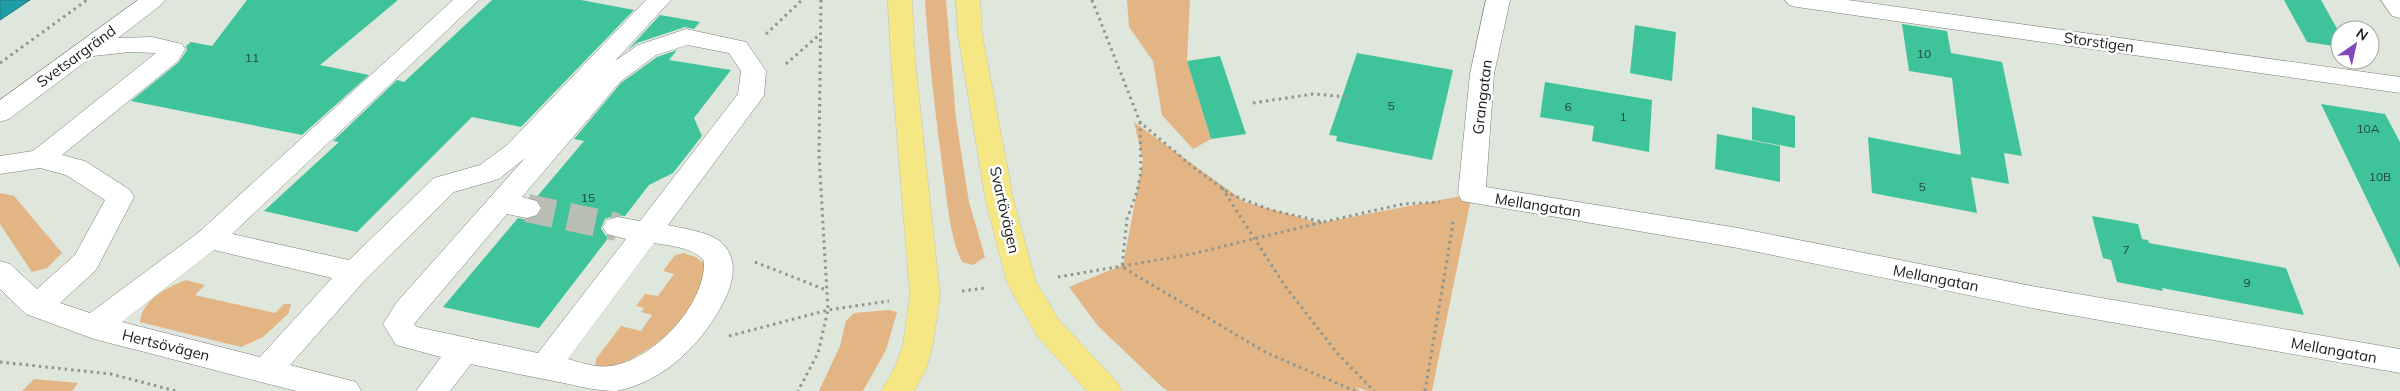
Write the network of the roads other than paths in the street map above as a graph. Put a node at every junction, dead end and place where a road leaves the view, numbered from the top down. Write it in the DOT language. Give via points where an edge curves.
graph roads {
  1 [pos="153,0"];
  2 [pos="467,0"];
  3 [pos="659,0"];
  4 [pos="900,0"];
  5 [pos="968,0"];
  6 [pos="1498,0"];
  7 [pos="1798,0"];
  8 [pos="2394,0"];
  9 [pos="2400,11"];
  10 [pos="86,49"];
  11 [pos="2400,85"];
  12 [pos="0,113"];
  13 [pos="40,159"];
  14 [pos="0,165"];
  15 [pos="1459,199"];
  16 [pos="500,203"];
  17 [pos="527,208"];
  18 [pos="617,227"];
  19 [pos="648,233"];
  20 [pos="209,239"];
  21 [pos="0,272"];
  22 [pos="355,272"];
  23 [pos="37,306"];
  24 [pos="94,327"];
  25 [pos="463,351"];
  26 [pos="2400,361"];
  27 [pos="545,367"];
  28 [pos="266,371"];
  29 [pos="345,391"];
  30 [pos="432,391"];
  31 [pos="897,391"];
  32 [pos="1106,391"];
  1 -- 10 [label="street, Svetsargränd"];
  2 -- 20 [label="street"];
  3 -- 22 [label="street" via="516,151 489,172 444,185"];
  4 -- 31 [label="main road" via="925,296 918,344 910,370"];
  5 -- 32 [label="main road, Svartövägen" via="970,34 1000,202 1022,283 1048,328"];
  6 -- 15 [label="street, Grangatan"];
  7 -- 11 [label="street, Storstigen"];
  8 -- 9 [label="street"];
  10 -- 12 [label="street, Svetsargränd"];
  10 -- 13 [label="street" via="137,44 160,44 173,49"];
  13 -- 14 [label="street"];
  13 -- 23 [label="street" via="75,168 120,198 86,262"];
  15 -- 26 [label="street, Mellangatan" via="1738,238 2037,298"];
  16 -- 17 [label="street"];
  16 -- 19 [label="street" via="611,76 647,50 686,37 737,47 754,71 751,95"];
  16 -- 25 [label="street" via="398,324 407,337"];
  18 -- 19 [label="street"];
  19 -- 27 [label="street"];
  19 -- 27 [label="street" via="696,242 716,253 720,270 716,286 688,332 634,373 609,379"];
  20 -- 22 [label="street"];
  20 -- 24 [label="street"];
  21 -- 23 [label="street, Hertsövägen"];
  22 -- 28 [label="street"];
  23 -- 24 [label="street, Hertsövägen"];
  24 -- 28 [label="street, Hertsövägen"];
  25 -- 27 [label="street"];
  25 -- 30 [label="street"];
  28 -- 29 [label="street, Hertsövägen"];
}
